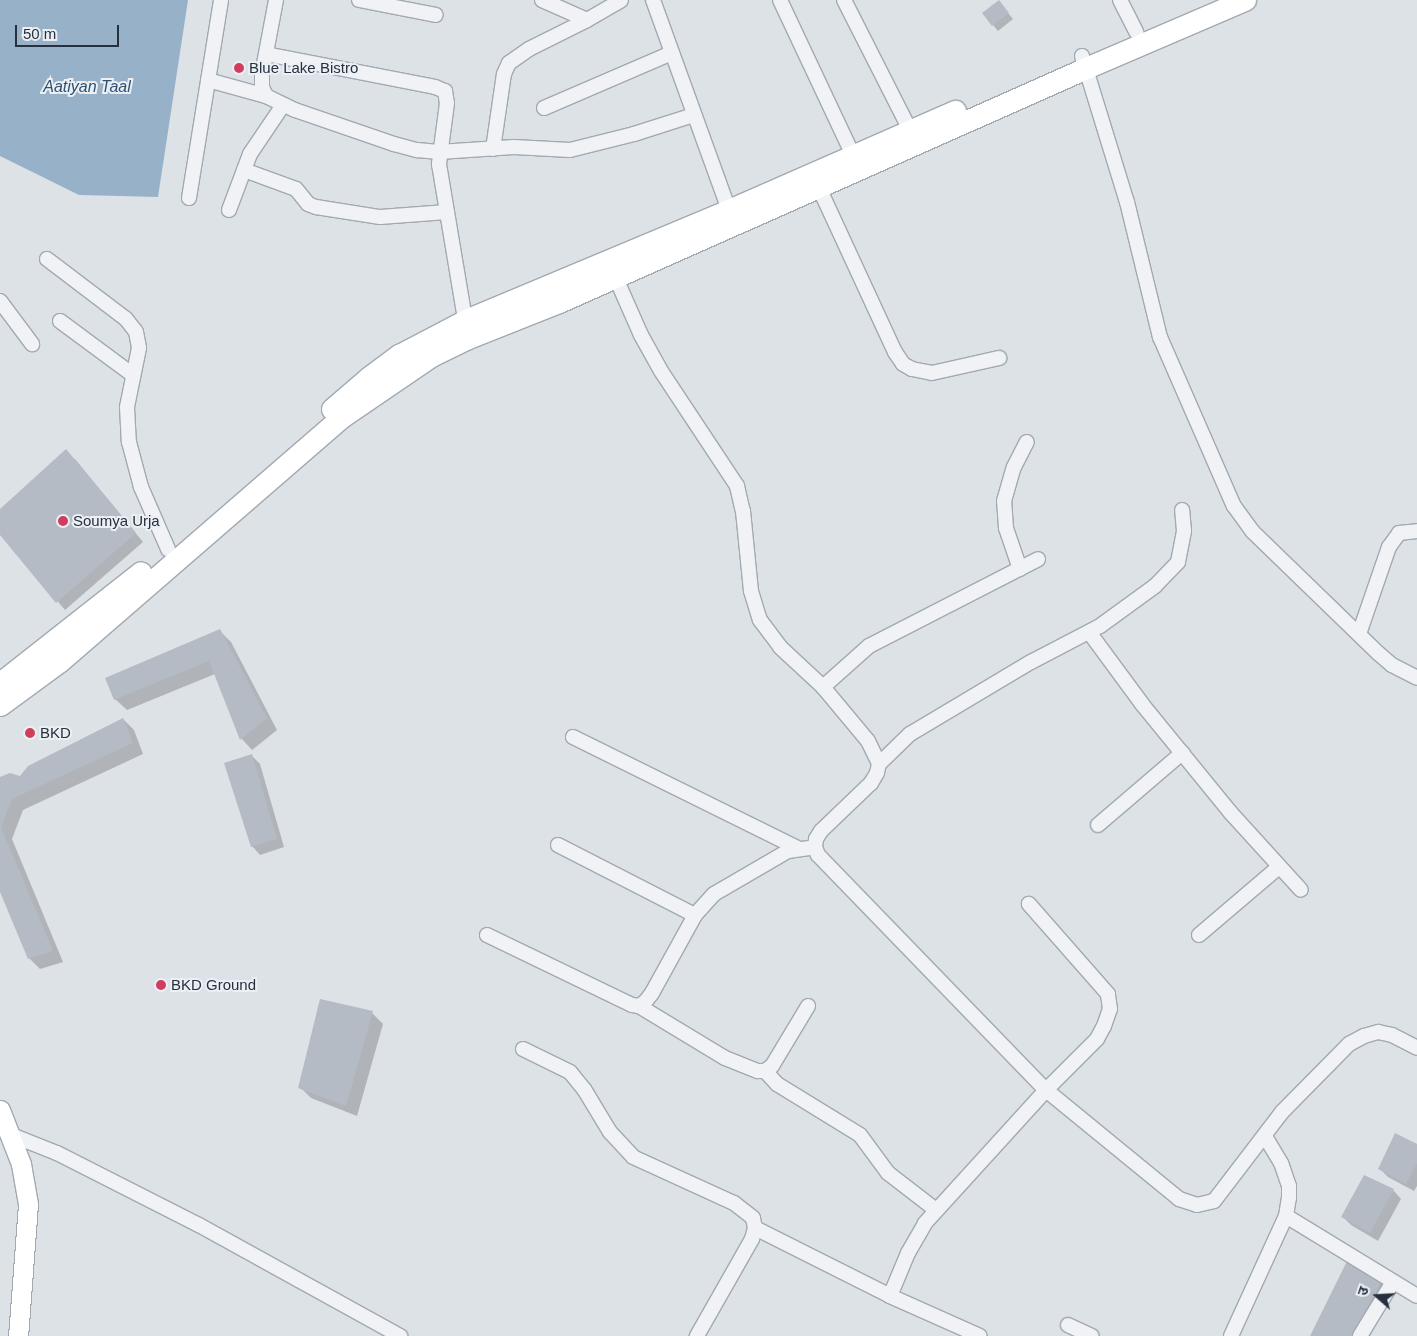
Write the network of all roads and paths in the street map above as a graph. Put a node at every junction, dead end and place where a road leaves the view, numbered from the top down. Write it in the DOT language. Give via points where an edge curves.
graph roads {
  1 [pos="222,0"];
  2 [pos="276,0"];
  3 [pos="359,0"];
  4 [pos="542,0"];
  5 [pos="622,0"];
  6 [pos="653,0"];
  7 [pos="780,0"];
  8 [pos="844,0"];
  9 [pos="1120,0"];
  10 [pos="1212,0"];
  11 [pos="1245,0"];
  12 [pos="436,14"];
  13 [pos="587,20"];
  14 [pos="1136,32"];
  15 [pos="672,53"];
  16 [pos="266,54"];
  17 [pos="1084,62"];
  18 [pos="208,80"];
  19 [pos="266,96"];
  20 [pos="283,105"];
  21 [pos="544,108"];
  22 [pos="694,115"];
  23 [pos="910,130"];
  24 [pos="493,149"];
  25 [pos="439,152"];
  26 [pos="853,155"];
  27 [pos="244,170"];
  28 [pos="816,180"];
  29 [pos="189,198"];
  30 [pos="229,210"];
  31 [pos="729,210"];
  32 [pos="447,212"];
  33 [pos="47,259"];
  34 [pos="615,276"];
  35 [pos="0,301"];
  36 [pos="60,321"];
  37 [pos="467,329"];
  38 [pos="32,344"];
  39 [pos="1000,358"];
  40 [pos="133,376"];
  41 [pos="1027,442"];
  42 [pos="1182,510"];
  43 [pos="1417,531"];
  44 [pos="168,549"];
  45 [pos="1038,559"];
  46 [pos="1020,569"];
  47 [pos="1089,632"];
  48 [pos="1358,634"];
  49 [pos="1417,678"];
  50 [pos="0,683"];
  51 [pos="823,687"];
  52 [pos="0,705"];
  53 [pos="573,737"];
  54 [pos="1182,753"];
  55 [pos="879,764"];
  56 [pos="1098,825"];
  57 [pos="558,844"];
  58 [pos="815,847"];
  59 [pos="798,848"];
  60 [pos="1279,867"];
  61 [pos="1301,890"];
  62 [pos="1029,904"];
  63 [pos="695,915"];
  64 [pos="487,935"];
  65 [pos="1199,935"];
  66 [pos="639,1006"];
  67 [pos="808,1006"];
  68 [pos="1417,1048"];
  69 [pos="523,1049"];
  70 [pos="765,1071"];
  71 [pos="1046,1090"];
  72 [pos="0,1110"];
  73 [pos="9,1134"];
  74 [pos="1265,1136"];
  75 [pos="936,1210"];
  76 [pos="1286,1216"];
  77 [pos="755,1228"];
  78 [pos="1393,1282"];
  79 [pos="890,1296"];
  80 [pos="1417,1296"];
  81 [pos="1068,1325"];
  82 [pos="18,1336"];
  83 [pos="400,1336"];
  84 [pos="697,1336"];
  85 [pos="980,1336"];
  86 [pos="1092,1336"];
  87 [pos="1231,1336"];
  88 [pos="1360,1336"];
  1 -- 18 [label="street"];
  2 -- 16 [label="street"];
  3 -- 12 [label="street"];
  4 -- 13 [label="street"];
  5 -- 13 [label="street"];
  6 -- 15 [label="street"];
  7 -- 26 [label="street"];
  8 -- 23 [label="street"];
  9 -- 14 [label="street"];
  10 -- 14 [label="main road"];
  11 -- 17 [label="main road"];
  13 -- 24 [label="street" via="529,49 509,63 504,74"];
  14 -- 17 [label="main road"];
  15 -- 21 [label="street"];
  15 -- 22 [label="street"];
  16 -- 19 [label="street" via="262,74"];
  16 -- 25 [label="street" via="445,91 447,103"];
  17 -- 23 [label="main road"];
  17 -- 28 [label="main road"];
  17 -- 48 [label="street" via="1127,202 1160,337 1219,476 1234,506 1253,532"];
  18 -- 19 [label="street"];
  18 -- 29 [label="street"];
  19 -- 20 [label="street"];
  20 -- 25 [label="street" via="394,144"];
  20 -- 27 [label="street" via="255,145"];
  22 -- 24 [label="street" via="583,149"];
  22 -- 31 [label="street"];
  23 -- 26 [label="main road"];
  24 -- 25 [label="street"];
  25 -- 32 [label="street"];
  26 -- 28 [label="main road"];
  27 -- 30 [label="street"];
  27 -- 32 [label="street" via="296,189 308,204 316,206 380,217"];
  28 -- 31 [label="main road"];
  28 -- 34 [label="main road"];
  28 -- 39 [label="street" via="903,364 932,372"];
  31 -- 37 [label="main road"];
  32 -- 37 [label="street"];
  33 -- 40 [label="street" via="126,319 136,332 139,348"];
  34 -- 37 [label="main road"];
  34 -- 51 [label="street" via="661,371 737,486 743,511 751,591 760,620 780,647"];
  35 -- 38 [label="street"];
  36 -- 40 [label="street"];
  37 -- 44 [label="main road" via="399,355"];
  37 -- 52 [label="main road" via="343,416 60,661"];
  40 -- 44 [label="street" via="127,415 129,442 141,487"];
  41 -- 46 [label="street" via="1014,467 1004,501 1006,528"];
  42 -- 47 [label="street" via="1184,531 1178,562 1155,586"];
  43 -- 48 [label="street" via="1399,533 1394,539"];
  44 -- 50 [label="main road"];
  45 -- 46 [label="street"];
  46 -- 51 [label="street" via="869,646"];
  47 -- 54 [label="street"];
  47 -- 55 [label="street" via="1031,662 910,734"];
  48 -- 49 [label="street" via="1392,665"];
  51 -- 55 [label="street" via="868,741"];
  53 -- 59 [label="street"];
  54 -- 56 [label="street"];
  54 -- 60 [label="street"];
  55 -- 58 [label="street" via="871,782 821,831"];
  57 -- 63 [label="street"];
  58 -- 59 [label="street"];
  58 -- 71 [label="street" via="824,864"];
  59 -- 63 [label="street" via="774,858 714,894"];
  60 -- 61 [label="street"];
  60 -- 65 [label="street"];
  62 -- 71 [label="street" via="1108,994 1110,1009 1097,1039"];
  63 -- 66 [label="street" via="652,994"];
  64 -- 66 [label="street" via="632,1006"];
  66 -- 70 [label="street" via="725,1058"];
  67 -- 70 [label="street" via="772,1066"];
  68 -- 74 [label="street" via="1392,1034 1378,1032 1349,1044 1282,1112"];
  69 -- 77 [label="street" via="570,1072 610,1132 633,1157 748,1212"];
  70 -- 75 [label="street" via="777,1084 860,1135 888,1173"];
  71 -- 74 [label="street" via="1179,1199 1197,1205 1214,1201"];
  71 -- 75 [label="street"];
  72 -- 73 [label="street"];
  73 -- 82 [label="street" via="21,1164 28,1204"];
  73 -- 83 [label="street" via="57,1154 199,1226"];
  74 -- 76 [label="street" via="1281,1163 1289,1186"];
  75 -- 79 [label="street" via="913,1241"];
  76 -- 78 [label="street"];
  76 -- 87 [label="street"];
  77 -- 79 [label="street"];
  77 -- 84 [label="street" via="743,1256"];
  78 -- 80 [label="street"];
  78 -- 88 [label="street"];
  79 -- 85 [label="street"];
  81 -- 86 [label="street"];
}
